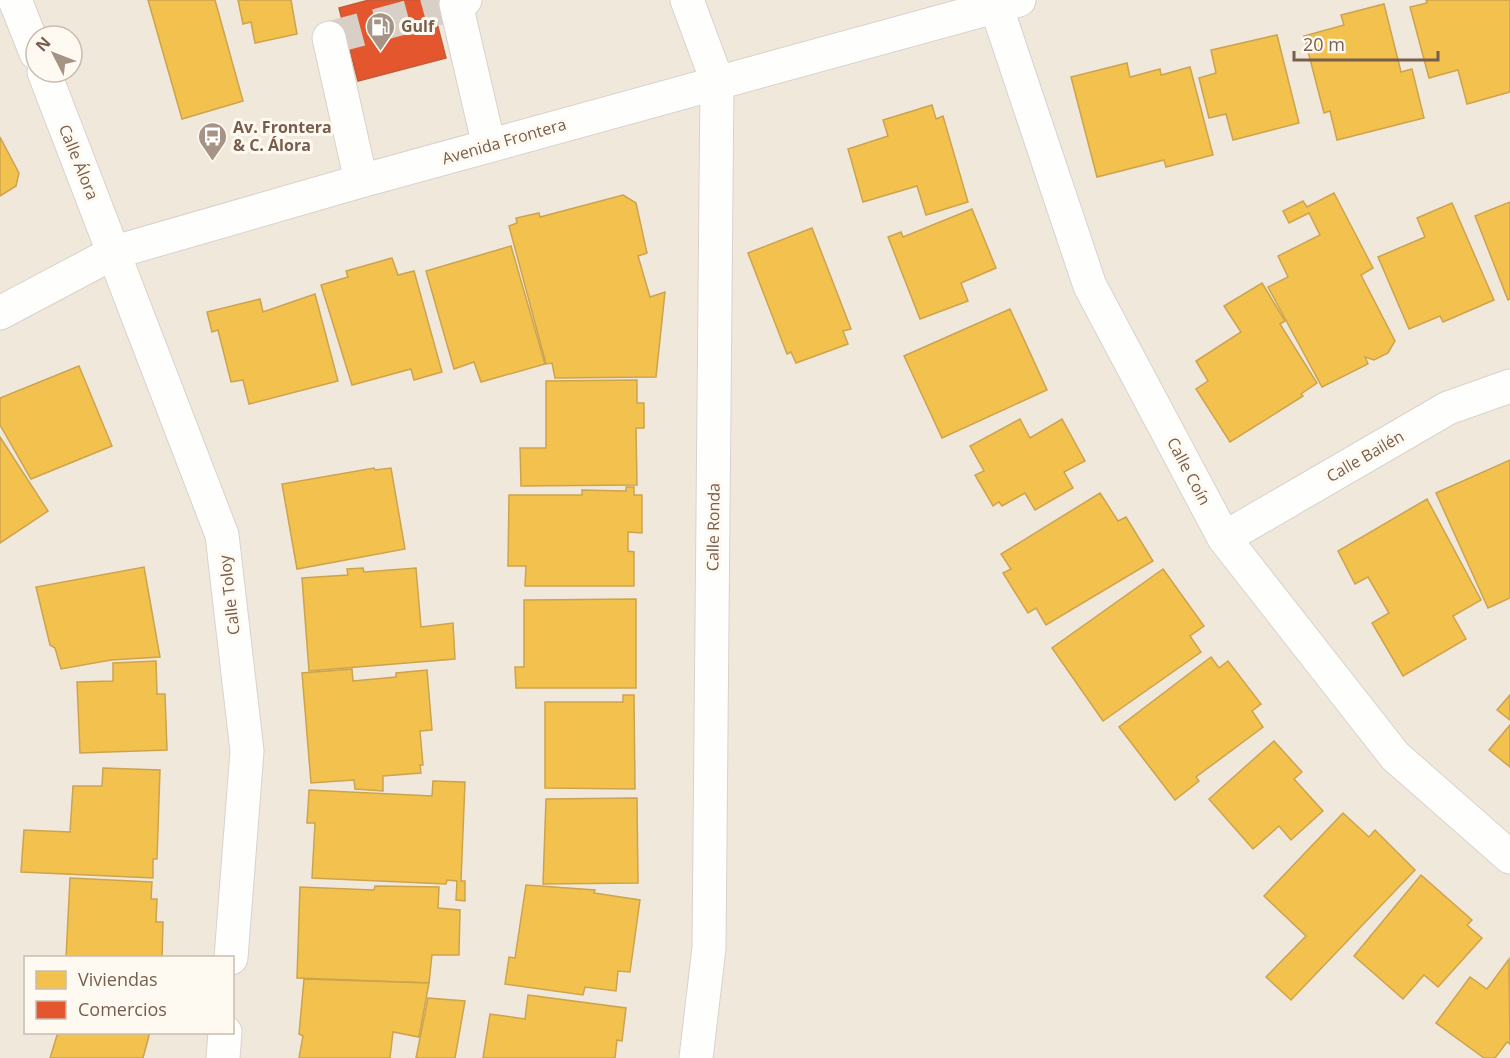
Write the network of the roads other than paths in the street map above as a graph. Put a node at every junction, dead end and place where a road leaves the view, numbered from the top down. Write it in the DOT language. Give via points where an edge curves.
graph roads {
  1 [pos="15,0"];
  2 [pos="465,0"];
  3 [pos="687,0"];
  4 [pos="1007,3"];
  5 [pos="25,24"];
  6 [pos="329,38"];
  7 [pos="717,81"];
  8 [pos="49,84"];
  9 [pos="489,146"];
  10 [pos="361,180"];
  11 [pos="115,252"];
  12 [pos="0,313"];
  13 [pos="1510,386"];
  14 [pos="1224,538"];
  15 [pos="1510,857"];
  16 [pos="231,956"];
  17 [pos="225,1034"];
  18 [pos="223,1058"];
  19 [pos="696,1058"];
  1 -- 5 [label="street"];
  2 -- 9 [label="street" via="456,4"];
  3 -- 7 [label="street, Calle Ronda"];
  4 -- 7 [label="street, Avenida Frontera"];
  4 -- 14 [label="street, Calle Coín" via="1090,286"];
  6 -- 10 [label="street"];
  7 -- 9 [label="street, Avenida Frontera"];
  7 -- 19 [label="street, Calle Ronda" via="709,948"];
  8 -- 11 [label="street, Calle Álora"];
  9 -- 10 [label="street, Avenida Frontera"];
  10 -- 11 [label="street, Avenida Frontera"];
  11 -- 12 [label="street, Avenida Frontera"];
  11 -- 16 [label="street, Calle Toloy" via="222,536 247,751"];
  13 -- 14 [label="street, Calle Bailén" via="1448,408"];
  14 -- 15 [label="street, Calle Coín" via="1395,756"];
  17 -- 18 [label="street"];
}
